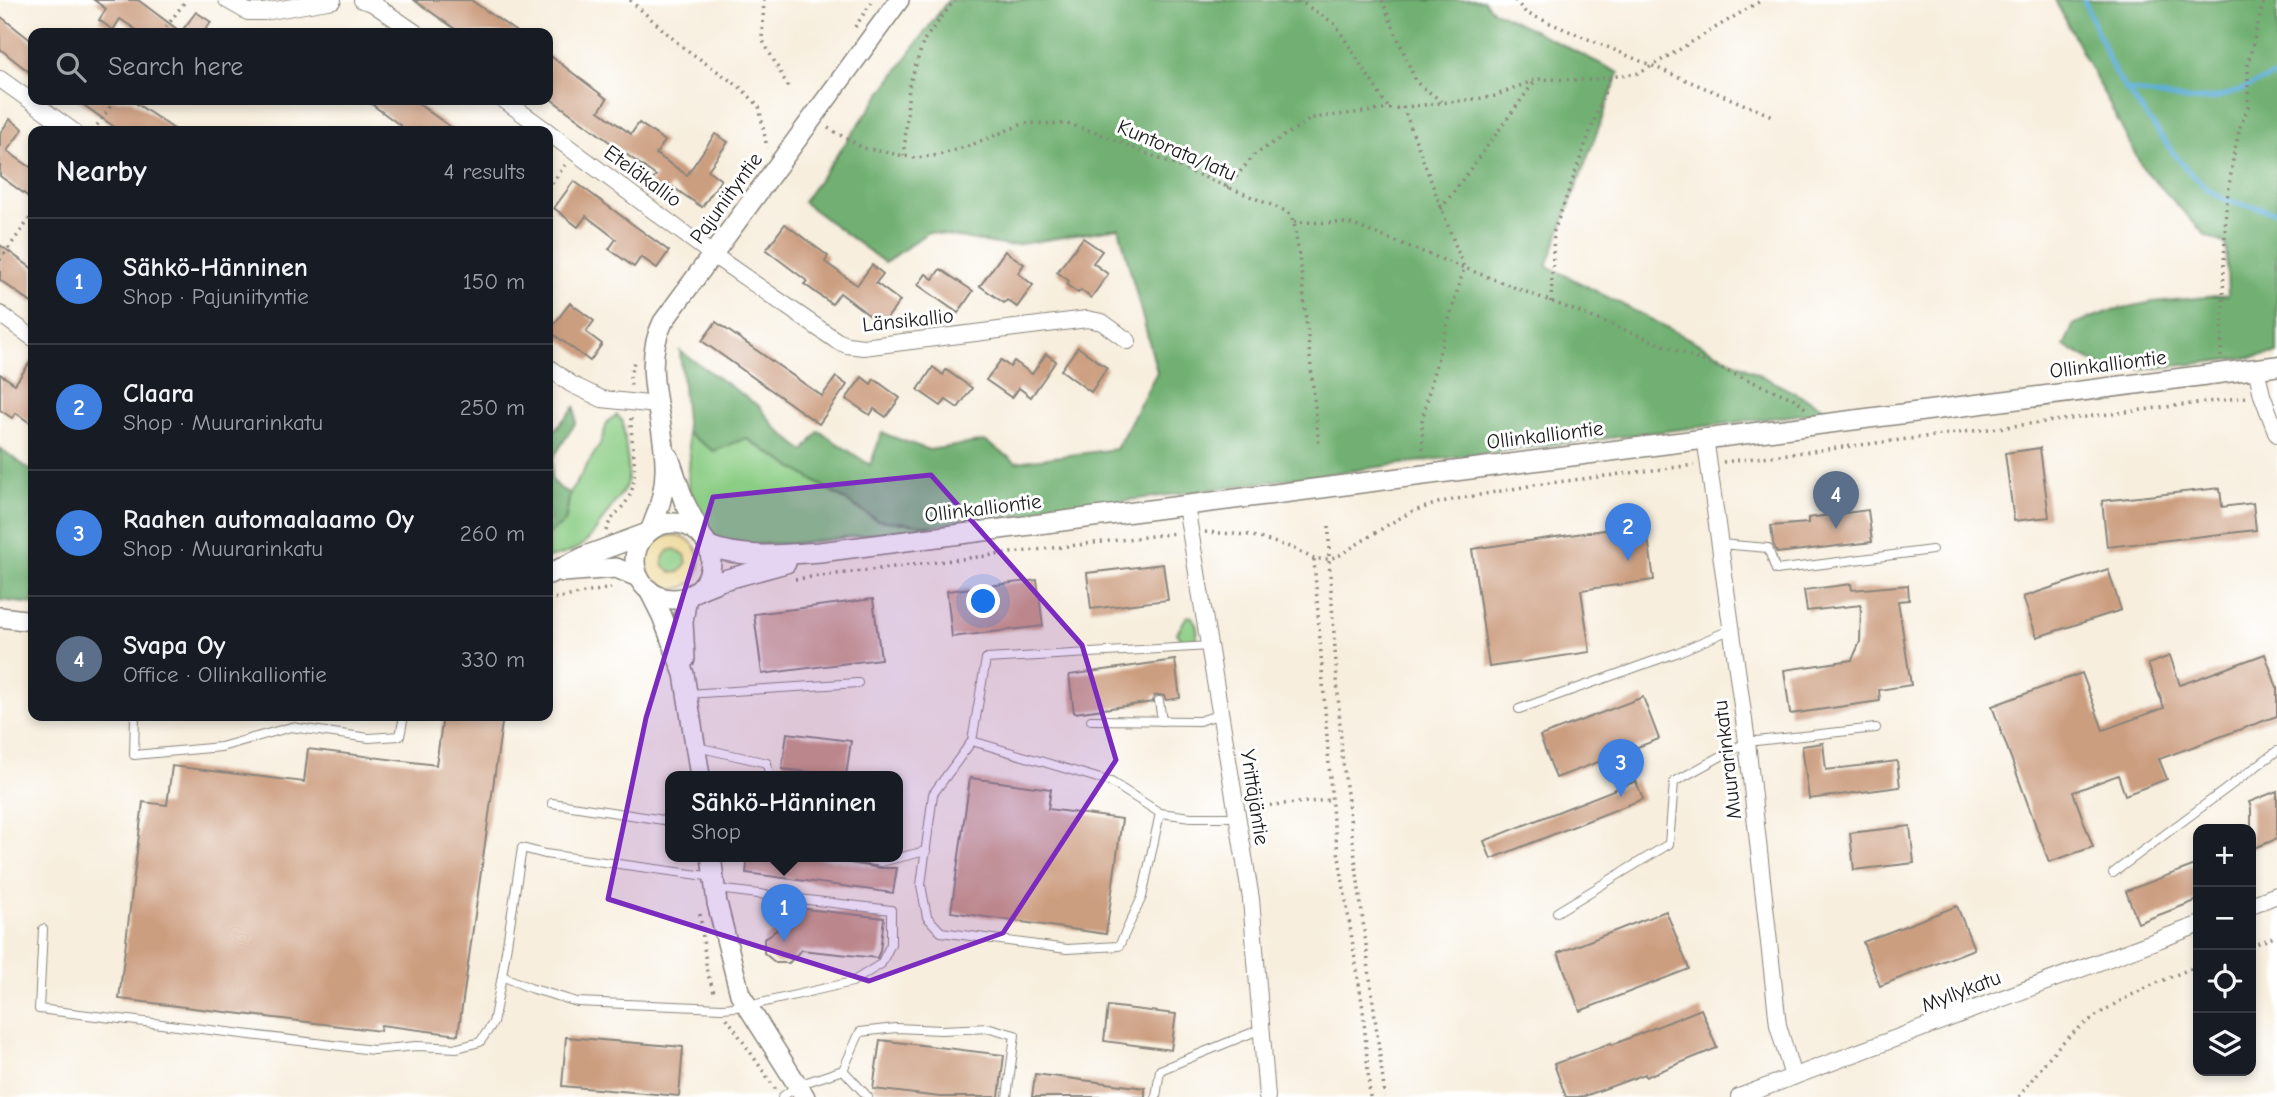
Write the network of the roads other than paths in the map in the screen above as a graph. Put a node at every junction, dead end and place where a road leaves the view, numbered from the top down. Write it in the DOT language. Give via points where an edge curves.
graph roads {
  1 [pos="227,0"];
  2 [pos="333,0"];
  3 [pos="362,0"];
  4 [pos="899,0"];
  5 [pos="409,28"];
  6 [pos="0,79"];
  7 [pos="28,99"];
  8 [pos="36,105"];
  9 [pos="511,105"];
  10 [pos="66,126"];
  11 [pos="539,126"];
  12 [pos="553,136"];
  13 [pos="713,255"];
  14 [pos="0,314"];
  15 [pos="28,334"];
  16 [pos="1128,341"];
  17 [pos="2277,366"];
  18 [pos="2256,368"];
  19 [pos="553,370"];
  20 [pos="657,405"];
  21 [pos="2277,434"];
  22 [pos="1705,438"];
  23 [pos="663,443"];
  24 [pos="1186,506"];
  25 [pos="648,532"];
  26 [pos="705,541"];
  27 [pos="1720,544"];
  28 [pos="1932,550"];
  29 [pos="820,552"];
  30 [pos="553,571"];
  31 [pos="553,574"];
  32 [pos="644,584"];
  33 [pos="691,594"];
  34 [pos="0,617"];
  35 [pos="28,620"];
  36 [pos="1732,629"];
  37 [pos="1210,646"];
  38 [pos="684,674"];
  39 [pos="858,683"];
  40 [pos="687,694"];
  41 [pos="1159,701"];
  42 [pos="1519,709"];
  43 [pos="1221,715"];
  44 [pos="1091,720"];
  45 [pos="1162,720"];
  46 [pos="135,721"];
  47 [pos="403,721"];
  48 [pos="1876,728"];
  49 [pos="972,741"];
  50 [pos="1747,742"];
  51 [pos="695,746"];
  52 [pos="2277,751"];
  53 [pos="699,771"];
  54 [pos="768,771"];
  55 [pos="552,803"];
  56 [pos="1160,813"];
  57 [pos="1237,813"];
  58 [pos="665,820"];
  59 [pos="926,851"];
  60 [pos="903,857"];
  61 [pos="712,862"];
  62 [pos="2113,873"];
  63 [pos="714,883"];
  64 [pos="2277,895"];
  65 [pos="2256,903"];
  66 [pos="1557,912"];
  67 [pos="2193,927"];
  68 [pos="43,929"];
  69 [pos="502,976"];
  70 [pos="748,1006"];
  71 [pos="1261,1029"];
  72 [pos="842,1070"];
  73 [pos="1793,1077"];
  74 [pos="802,1091"];
  75 [pos="782,1097"];
  76 [pos="868,1097"];
  77 [pos="1007,1097"];
  78 [pos="1156,1097"];
  79 [pos="1267,1097"];
  80 [pos="1740,1097"];
  1 -- 2 [label="street" via="248,12 264,12"];
  3 -- 5 [label="street"];
  4 -- 13 [label="street, Pajuniityntie"];
  6 -- 7 [label="street"];
  8 -- 10 [label="street"];
  9 -- 11 [label="street, Eteläkallio"];
  12 -- 13 [label="street, Eteläkallio"];
  13 -- 16 [label="street, Länsikallio" via="837,341 855,347 1087,319 1102,322"];
  13 -- 20 [label="street, Pajuniityntie" via="657,332 652,357"];
  14 -- 15 [label="street"];
  17 -- 18 [label="street, Ollinkalliontie"];
  18 -- 21 [label="street"];
  18 -- 22 [label="street, Ollinkalliontie"];
  19 -- 20 [label="street" via="601,399"];
  20 -- 23 [label="street, Pajuniityntie"];
  22 -- 24 [label="street, Ollinkalliontie"];
  22 -- 27 [label="street, Muurarinkatu"];
  23 -- 25 [label="street, Pajuniityntie" via="664,487"];
  23 -- 26 [label="street, Pajuniityntie"];
  24 -- 29 [label="street, Ollinkalliontie"];
  24 -- 37 [label="street, Yrittäjäntie"];
  25 -- 26 [label="street" via="676,522"];
  25 -- 30 [label="street"];
  25 -- 32 [label="street" via="636,551 635,564"];
  26 -- 29 [label="street, Ollinkalliontie" via="736,554"];
  26 -- 33 [label="street" via="710,569 704,583"];
  27 -- 28 [label="lane" via="1768,548 1776,570"];
  27 -- 36 [label="street, Muurarinkatu"];
  29 -- 33 [label="street, Ollinkalliontie"];
  31 -- 32 [label="street" via="611,578 625,571"];
  32 -- 33 [label="street" via="665,598"];
  32 -- 38 [label="street"];
  33 -- 38 [label="street" via="684,622"];
  34 -- 35 [label="street"];
  36 -- 42 [label="lane"];
  36 -- 50 [label="street, Muurarinkatu"];
  37 -- 43 [label="street, Yrittäjäntie"];
  37 -- 49 [label="lane" via="986,659"];
  38 -- 40 [label="street"];
  39 -- 40 [label="lane"];
  40 -- 51 [label="street"];
  41 -- 45 [label="lane"];
  43 -- 45 [label="lane" via="1199,721"];
  43 -- 57 [label="street, Yrittäjäntie"];
  44 -- 45 [label="lane"];
  46 -- 47 [label="lane" via="134,755 221,747 291,727 369,738 400,736"];
  48 -- 50 [label="lane"];
  49 -- 56 [label="lane" via="1111,782"];
  49 -- 59 [label="lane" via="933,794"];
  50 -- 66 [label="lane" via="1674,782 1670,844"];
  50 -- 73 [label="street, Muurarinkatu" via="1778,1025"];
  51 -- 53 [label="street"];
  51 -- 54 [label="lane" via="766,763"];
  52 -- 62 [label="lane"];
  55 -- 58 [label="lane"];
  56 -- 57 [label="lane" via="1191,817"];
  56 -- 59 [label="lane" via="1142,897 1119,946 1067,949 941,932 927,917 921,885"];
  57 -- 71 [label="street, Yrittäjäntie" via="1251,899"];
  59 -- 60 [label="lane"];
  61 -- 63 [label="street"];
  63 -- 69 [label="lane" via="522,848"];
  63 -- 70 [label="street" via="740,994"];
  63 -- 70 [label="lane" via="891,910 891,944 881,964 852,982"];
  64 -- 65 [label="street"];
  67 -- 73 [label="street, Myllykatu"];
  68 -- 69 [label="lane" via="39,1009 373,1050 457,1048 480,1042 493,1023"];
  69 -- 70 [label="lane" via="577,1002"];
  70 -- 74 [label="street"];
  71 -- 78 [label="lane" via="1160,1070"];
  71 -- 79 [label="street, Yrittäjäntie"];
  72 -- 74 [label="lane"];
  72 -- 76 [label="lane"];
  72 -- 77 [label="lane" via="860,1032 990,1028 1015,1035"];
  73 -- 80 [label="street, Myllykatu"];
  74 -- 75 [label="lane"];
}
